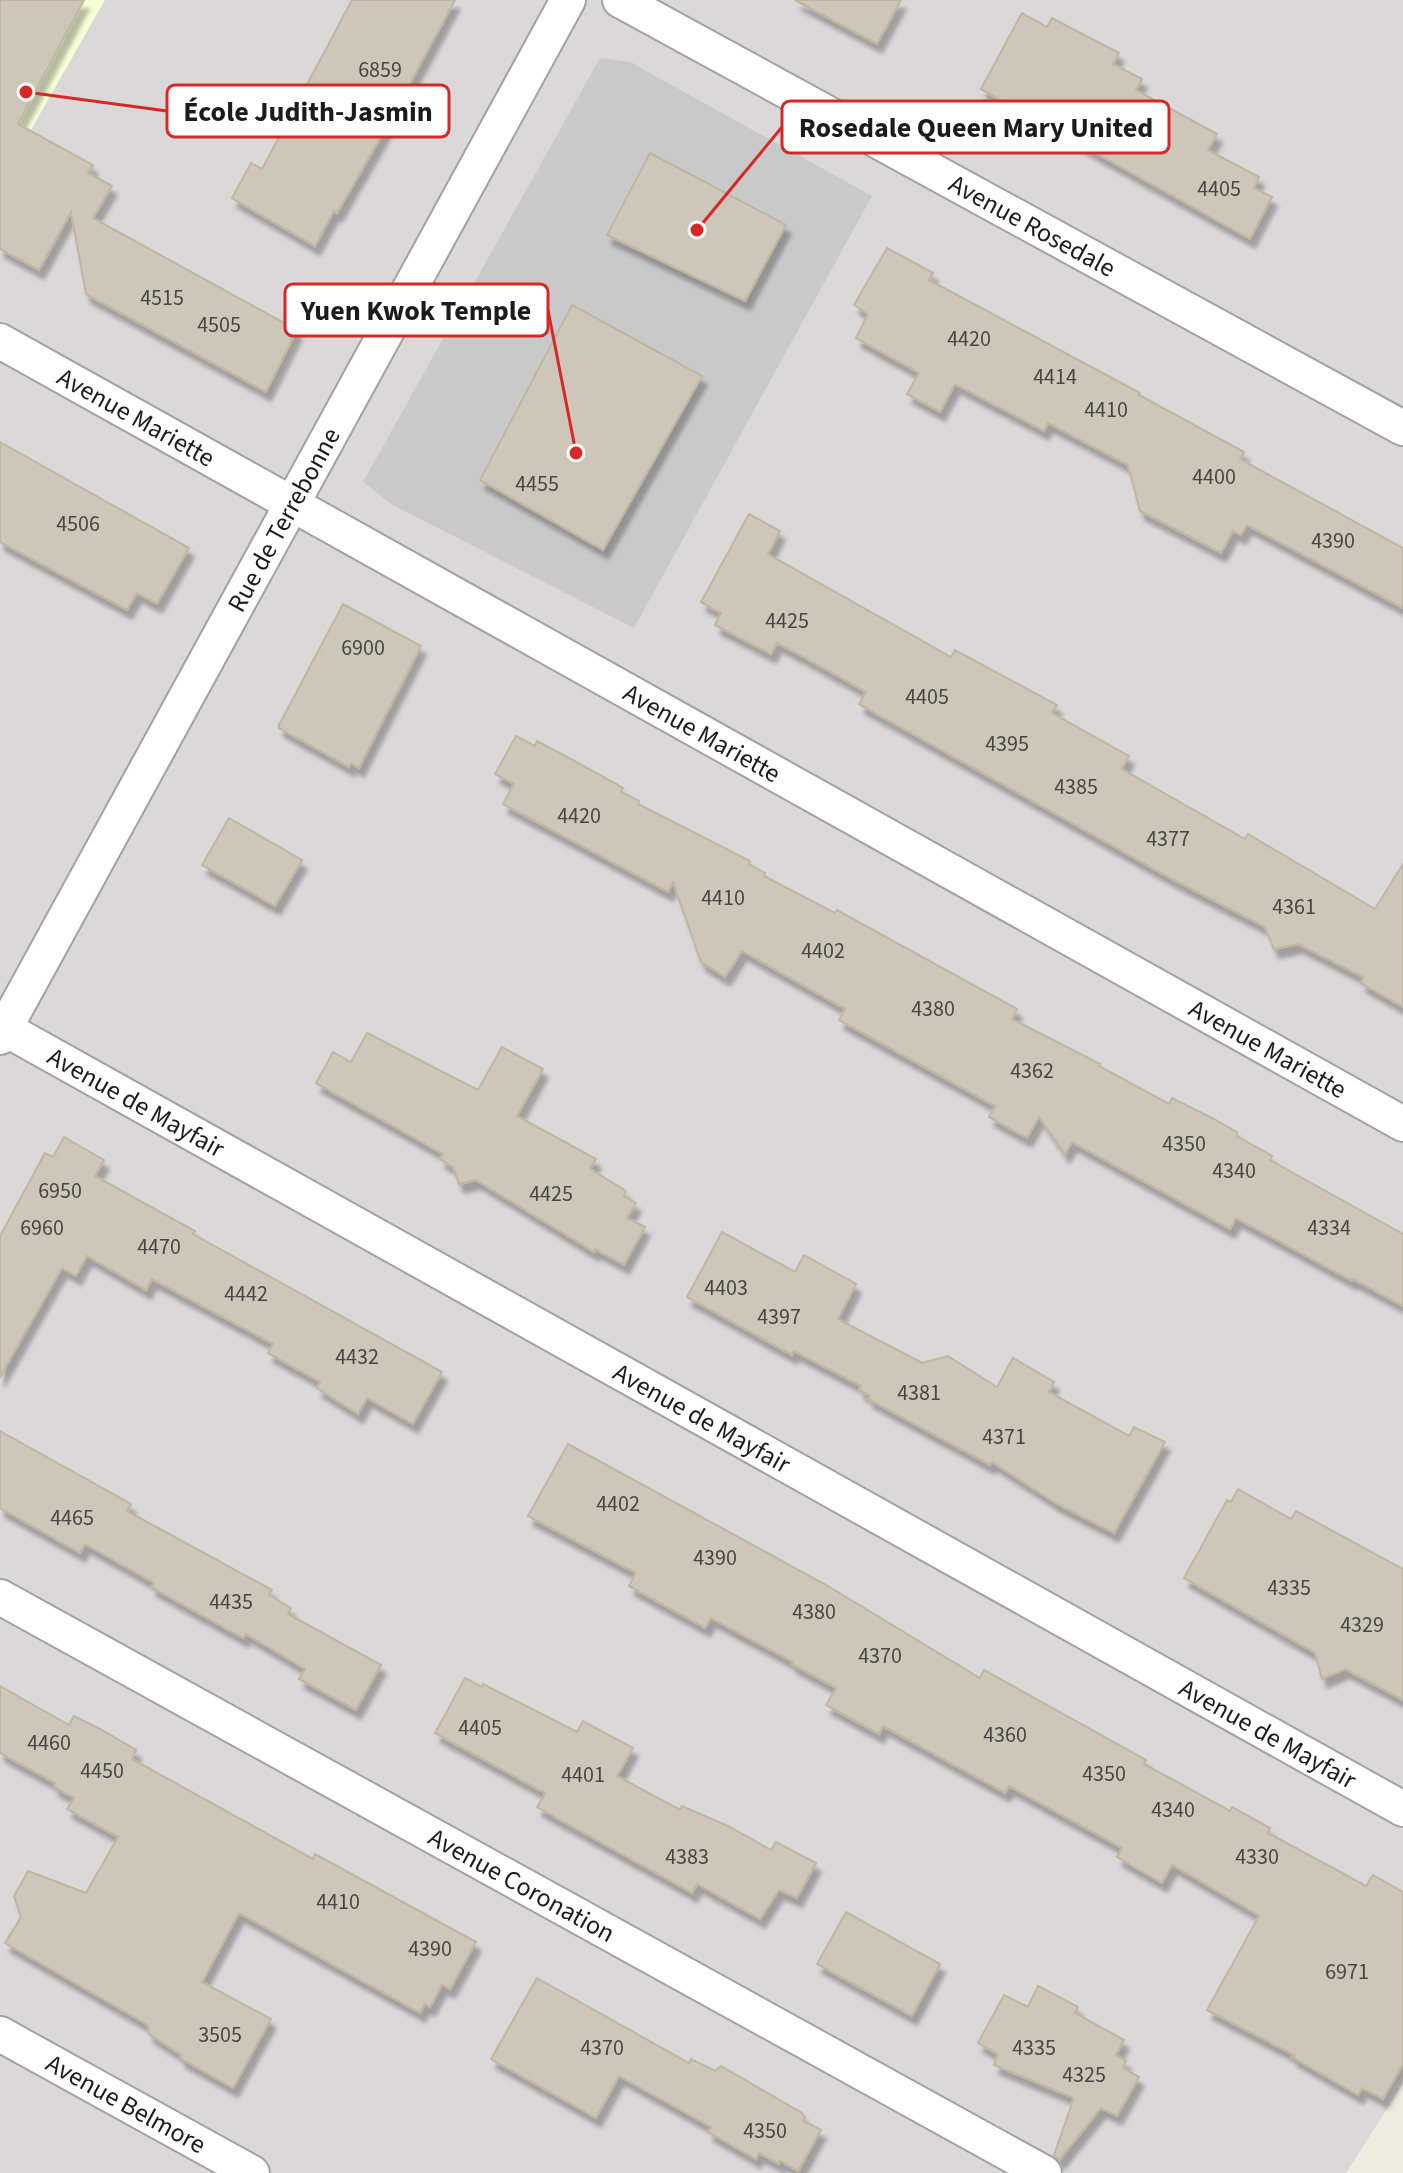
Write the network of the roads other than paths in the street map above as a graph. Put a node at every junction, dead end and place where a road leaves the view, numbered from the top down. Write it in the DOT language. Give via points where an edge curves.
graph roads {
  1 [pos="568,0"];
  2 [pos="620,0"];
  3 [pos="0,341"];
  4 [pos="1403,428"];
  5 [pos="292,503"];
  6 [pos="1,1031"];
  7 [pos="1403,1124"];
  8 [pos="0,1597"];
  9 [pos="1403,1809"];
  10 [pos="0,2034"];
  11 [pos="252,2173"];
  12 [pos="1044,2173"];
  1 -- 5 [label="street, Rue de Terrebonne"];
  2 -- 4 [label="street, Avenue Rosedale"];
  3 -- 5 [label="street, Avenue Mariette"];
  5 -- 6 [label="street, Rue de Terrebonne"];
  5 -- 7 [label="street, Avenue Mariette"];
  6 -- 9 [label="street, Avenue de Mayfair"];
  8 -- 12 [label="street, Avenue Coronation"];
  10 -- 11 [label="street, Avenue Belmore"];
}
